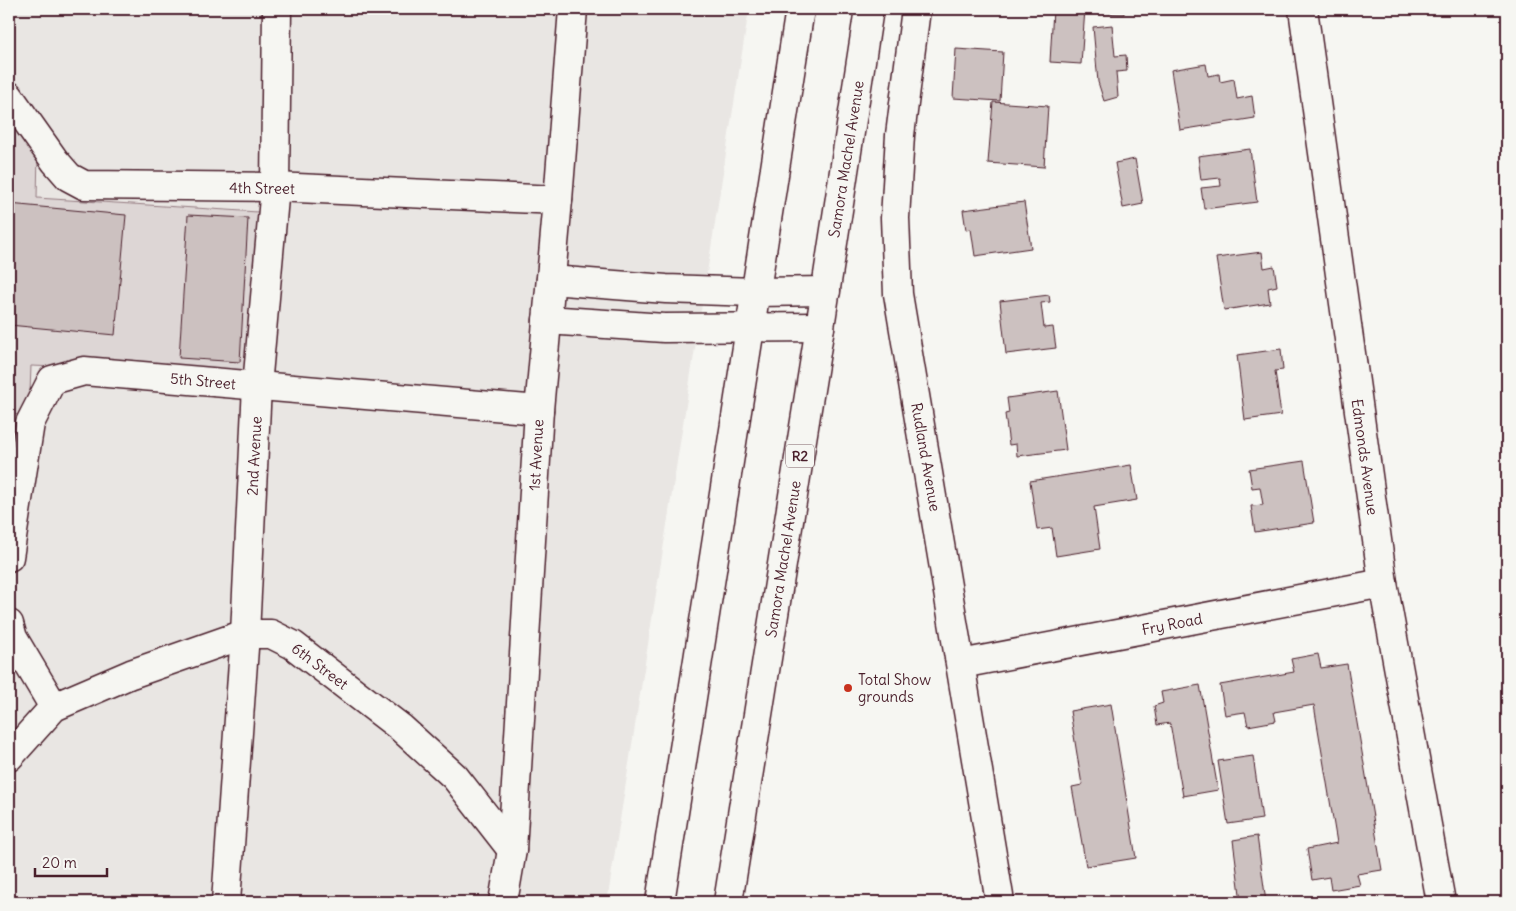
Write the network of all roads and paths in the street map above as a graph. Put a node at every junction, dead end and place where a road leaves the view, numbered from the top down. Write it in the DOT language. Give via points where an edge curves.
graph roads {
  1 [pos="277,9"];
  2 [pos="573,9"];
  3 [pos="800,9"];
  4 [pos="869,9"];
  5 [pos="916,9"];
  6 [pos="1303,9"];
  7 [pos="9,96"];
  8 [pos="275,187"];
  9 [pos="558,200"];
  10 [pos="551,280"];
  11 [pos="826,291"];
  12 [pos="755,292"];
  13 [pos="547,320"];
  14 [pos="820,327"];
  15 [pos="750,328"];
  16 [pos="258,386"];
  17 [pos="538,410"];
  18 [pos="9,557"];
  19 [pos="1383,583"];
  20 [pos="9,624"];
  21 [pos="245,634"];
  22 [pos="961,664"];
  23 [pos="54,707"];
  24 [pos="9,757"];
  25 [pos="512,850"];
  26 [pos="226,902"];
  27 [pos="503,902"];
  28 [pos="660,902"];
  29 [pos="728,902"];
  30 [pos="1000,902"];
  31 [pos="1441,902"];
  1 -- 8 [label="main road, 2nd Avenue"];
  2 -- 9 [label="main road, 1st Avenue"];
  3 -- 12 [label="main road"];
  4 -- 11 [label="main road, Samora Machel Avenue / R2"];
  5 -- 22 [label="main road, Rudland Avenue" via="900,135 895,218 898,294"];
  6 -- 19 [label="main road, Edmonds Avenue"];
  7 -- 8 [label="main road, 4th Street" via="54,161 69,177 84,185"];
  8 -- 9 [label="main road, 4th Street"];
  8 -- 16 [label="main road, 2nd Avenue"];
  9 -- 10 [label="main road, 1st Avenue"];
  10 -- 12 [label="main road"];
  10 -- 13 [label="main road, 1st Avenue"];
  11 -- 12 [label="main road"];
  11 -- 14 [label="main road, Samora Machel Avenue / R2"];
  12 -- 15 [label="main road"];
  13 -- 15 [label="main road" via="664,328"];
  13 -- 17 [label="main road, 1st Avenue"];
  14 -- 15 [label="main road"];
  14 -- 29 [label="main road, Samora Machel Avenue / R2"];
  15 -- 28 [label="main road"];
  16 -- 17 [label="main road, 5th Street"];
  16 -- 18 [label="main road, 5th Street" via="84,371 52,380 30,422"];
  16 -- 21 [label="main road, 2nd Avenue"];
  17 -- 25 [label="main road, 1st Avenue"];
  19 -- 22 [label="main road, Fry Road"];
  19 -- 31 [label="main road, Edmonds Avenue"];
  20 -- 23 [label="main road" via="18,646"];
  21 -- 23 [label="main road, 6th Street" via="131,674"];
  21 -- 25 [label="main road, 6th Street" via="271,634 294,645 401,728 455,777"];
  21 -- 26 [label="main road, 2nd Avenue"];
  22 -- 30 [label="main road, Rudland Avenue"];
  23 -- 24 [label="main road, 6th Street"];
  25 -- 27 [label="main road, 1st Avenue"];
}
